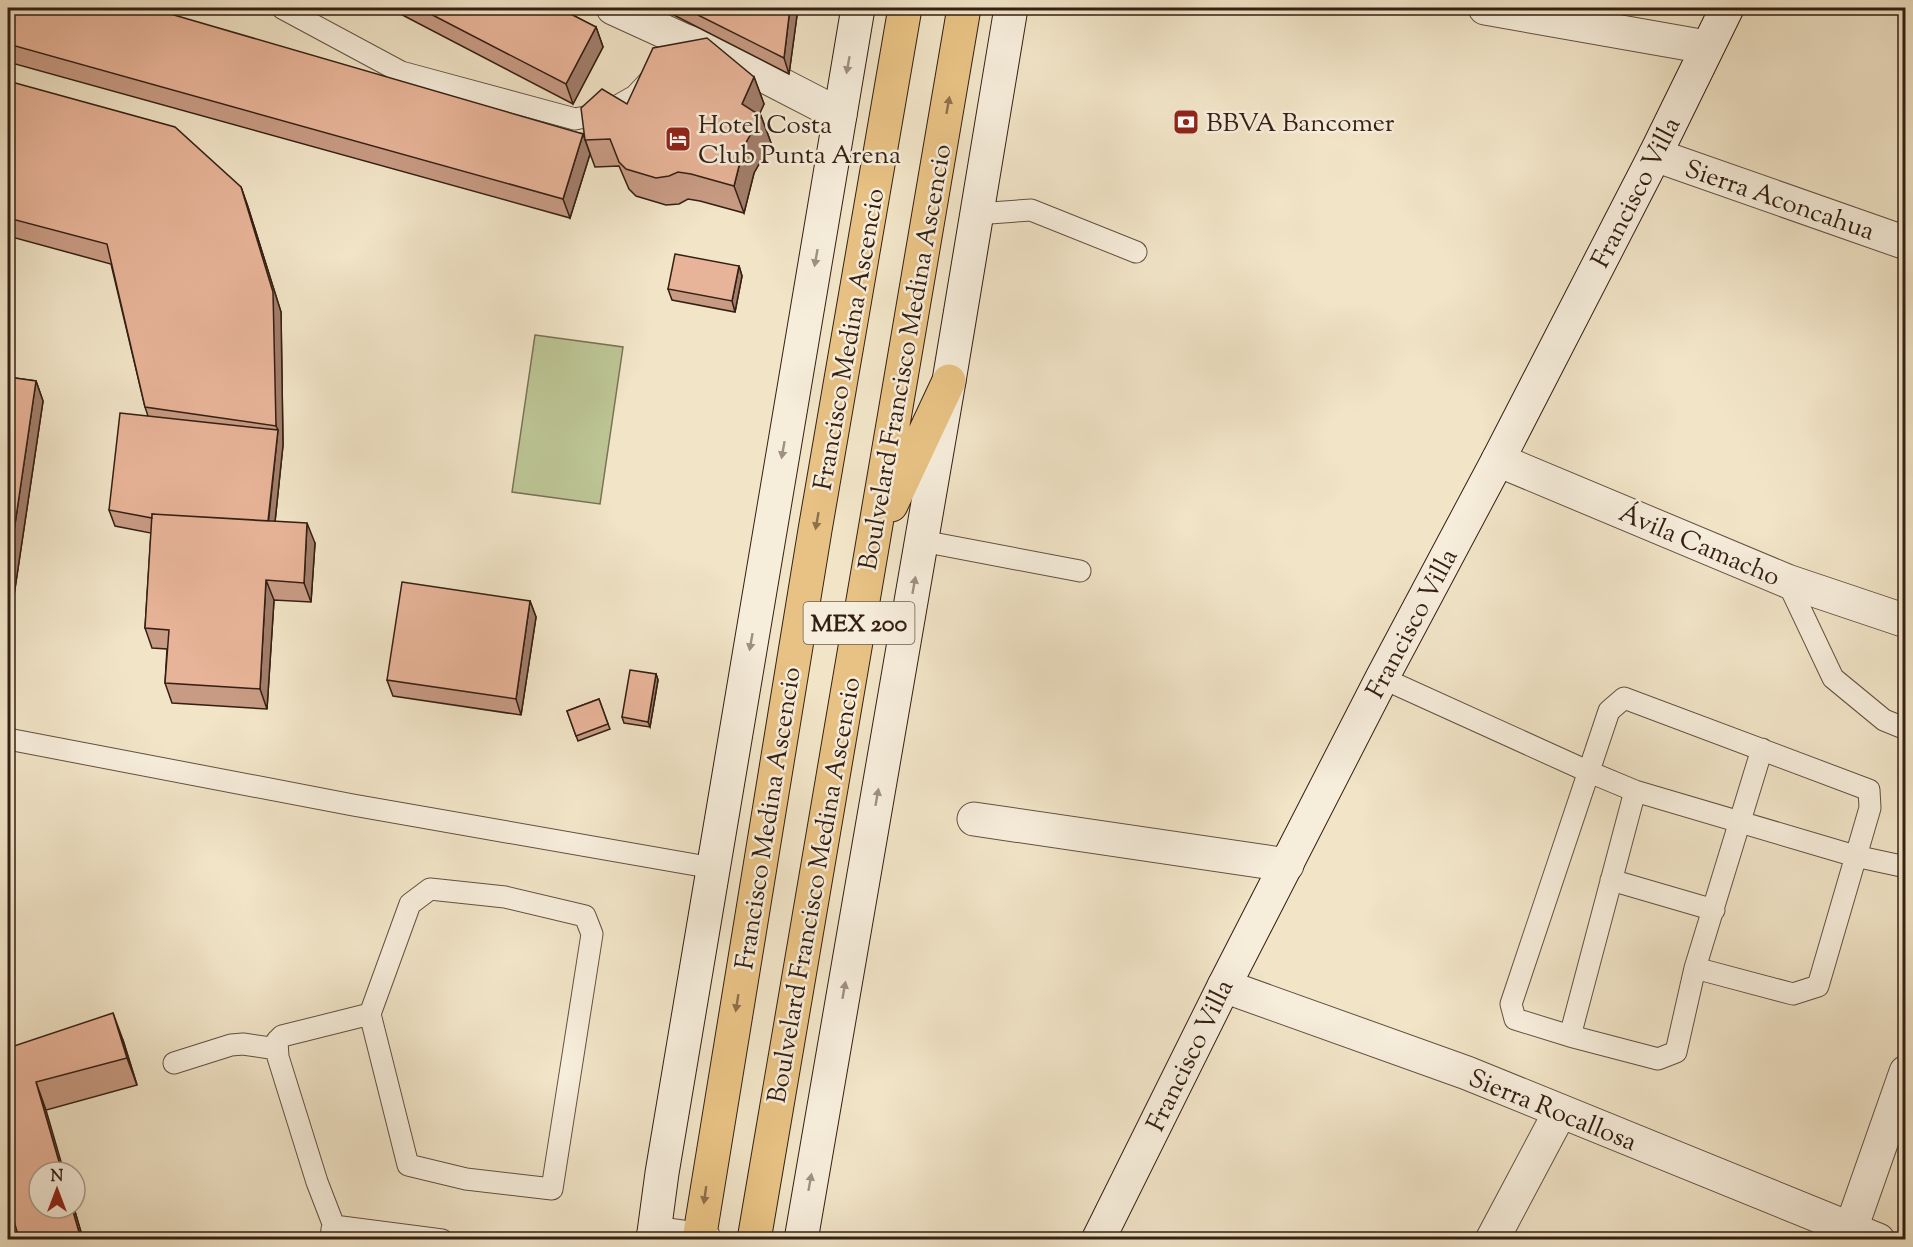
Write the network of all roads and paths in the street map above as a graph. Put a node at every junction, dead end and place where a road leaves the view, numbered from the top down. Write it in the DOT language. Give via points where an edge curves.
graph roads {
  1 [pos="282,8"];
  2 [pos="613,8"];
  3 [pos="858,8"];
  4 [pos="905,8"];
  5 [pos="964,8"];
  6 [pos="1011,8"];
  7 [pos="1485,8"];
  8 [pos="1727,8"];
  9 [pos="1706,47"];
  10 [pos="673,53"];
  11 [pos="840,115"];
  12 [pos="1655,155"];
  13 [pos="976,214"];
  14 [pos="1905,243"];
  15 [pos="1136,252"];
  16 [pos="949,381"];
  17 [pos="1498,460"];
  18 [pos="922,540"];
  19 [pos="872,545"];
  20 [pos="1080,571"];
  21 [pos="1787,581"];
  22 [pos="1905,621"];
  23 [pos="1382,678"];
  24 [pos="1905,729"];
  25 [pos="8,740"];
  26 [pos="1762,749"];
  27 [pos="1587,771"];
  28 [pos="1635,791"];
  29 [pos="974,819"];
  30 [pos="1739,822"];
  31 [pos="1855,856"];
  32 [pos="1287,865"];
  33 [pos="1905,867"];
  34 [pos="713,868"];
  35 [pos="1611,880"];
  36 [pos="1714,910"];
  37 [pos="1695,968"];
  38 [pos="1224,986"];
  39 [pos="370,1014"];
  40 [pos="1570,1036"];
  41 [pos="277,1049"];
  42 [pos="174,1063"];
  43 [pos="1905,1072"];
  44 [pos="1560,1112"];
  45 [pos="333,1233"];
  46 [pos="653,1236"];
  47 [pos="1859,1236"];
  48 [pos="442,1239"];
  49 [pos="701,1239"];
  50 [pos="754,1239"];
  51 [pos="801,1239"];
  52 [pos="1098,1239"];
  53 [pos="1492,1239"];
  1 -- 10 [label="lane" via="401,72 575,119 605,113 634,96"];
  2 -- 10 [label="street"];
  3 -- 11 [label="street, one-way"];
  4 -- 49 [label="highway, Francisco Medina Ascencio / MEX 200, one-way" via="815,530"];
  19 -- 5 [label="highway, Boulvelard Francisco Medina Ascencio / MEX 200, one-way"];
  6 -- 13 [label="street"];
  7 -- 9 [label="street"];
  8 -- 9 [label="street, Francisco Villa"];
  9 -- 12 [label="street, Francisco Villa"];
  10 -- 11 [label="street" via="722,54"];
  11 -- 34 [label="street, one-way"];
  12 -- 14 [label="street, Sierra Aconcahua"];
  12 -- 17 [label="street, Francisco Villa"];
  13 -- 15 [label="lane" via="1031,210"];
  13 -- 16 [label="street"];
  16 -- 18 [label="street"];
  16 -- 19 [label="highway"];
  17 -- 21 [label="street, Ávila Camacho"];
  17 -- 23 [label="street, Francisco Villa"];
  18 -- 20 [label="lane"];
  51 -- 18 [label="street, one-way"];
  19 -- 50 [label="highway, Boulvelard Francisco Medina Ascencio / MEX 200"];
  21 -- 22 [label="street, Ávila Camacho"];
  21 -- 24 [label="lane" via="1833,678 1884,720"];
  23 -- 27 [label="lane"];
  23 -- 32 [label="street, Francisco Villa"];
  25 -- 34 [label="lane"];
  26 -- 27 [label="lane" via="1624,698 1609,711"];
  26 -- 30 [label="lane"];
  26 -- 31 [label="lane" via="1869,790 1870,808"];
  27 -- 28 [label="lane"];
  27 -- 40 [label="lane" via="1511,1004 1515,1019"];
  28 -- 30 [label="lane"];
  28 -- 35 [label="lane"];
  29 -- 32 [label="street"];
  30 -- 31 [label="lane"];
  30 -- 36 [label="lane"];
  31 -- 33 [label="lane"];
  31 -- 37 [label="lane" via="1818,986 1793,994"];
  32 -- 38 [label="street, Francisco Villa"];
  34 -- 46 [label="street"];
  35 -- 36 [label="lane"];
  35 -- 40 [label="lane"];
  36 -- 37 [label="lane"];
  37 -- 40 [label="lane" via="1676,1052 1658,1059"];
  38 -- 44 [label="street, Sierra Rocallosa" via="1467,1073"];
  38 -- 52 [label="street, Francisco Villa"];
  39 -- 39 [label="lane" via="408,1165 466,1179 552,1189 592,934 585,916 505,897 430,889 410,904"];
  39 -- 41 [label="lane" via="282,1036"];
  41 -- 42 [label="lane" via="231,1045"];
  41 -- 45 [label="lane"];
  43 -- 47 [label="street"];
  44 -- 47 [label="street, Sierra Rocallosa"];
  44 -- 53 [label="street"];
  45 -- 48 [label="lane"];
  46 -- 49 [label="street"];
}
